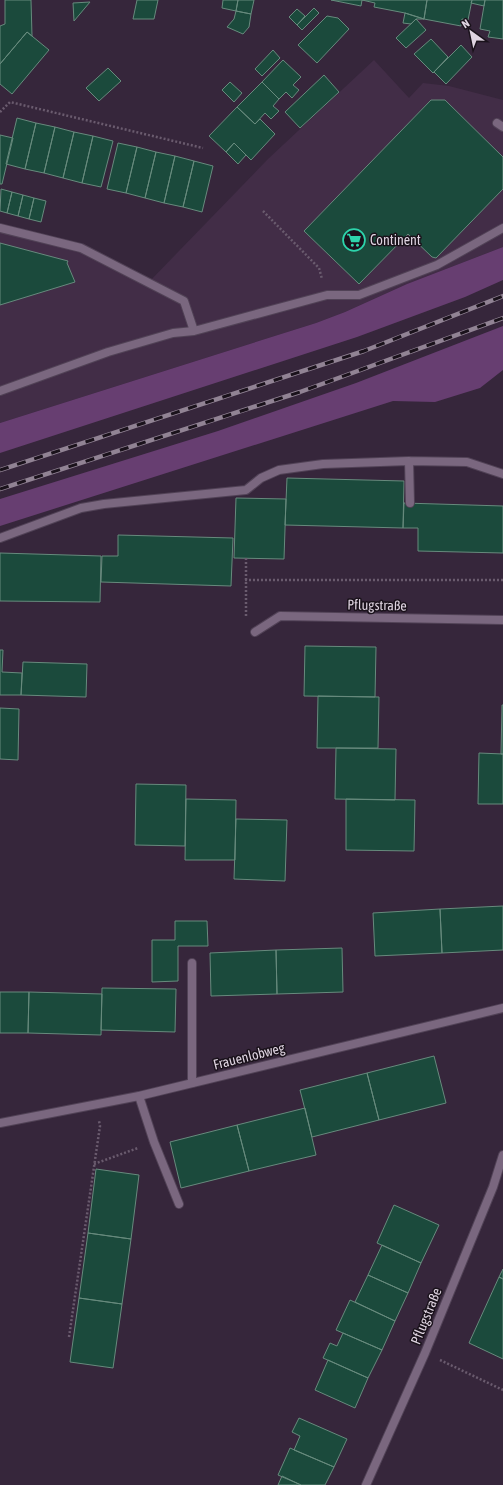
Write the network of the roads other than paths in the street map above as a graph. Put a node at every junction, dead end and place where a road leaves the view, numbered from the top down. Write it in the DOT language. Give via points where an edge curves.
graph roads {
  1 [pos="0,228"];
  2 [pos="503,228"];
  3 [pos="194,332"];
  4 [pos="0,391"];
  5 [pos="409,461"];
  6 [pos="503,474"];
  7 [pos="410,503"];
  8 [pos="0,538"];
  9 [pos="503,620"];
  10 [pos="255,632"];
  11 [pos="192,963"];
  12 [pos="503,1008"];
  13 [pos="192,1083"];
  14 [pos="139,1096"];
  15 [pos="0,1123"];
  16 [pos="503,1154"];
  17 [pos="179,1204"];
  18 [pos="366,1485"];
  1 -- 3 [label="street" via="81,248 184,301"];
  2 -- 3 [label="street" via="437,265 359,295 327,295"];
  3 -- 4 [label="street" via="173,333 108,352"];
  5 -- 6 [label="street" via="467,462"];
  5 -- 7 [label="street"];
  5 -- 8 [label="street" via="323,464 279,470 260,478 246,490 81,508"];
  9 -- 10 [label="street, Pflugstraße" via="280,616"];
  11 -- 13 [label="street"];
  12 -- 13 [label="street, Frauenlobweg"];
  13 -- 14 [label="street, Frauenlobweg"];
  14 -- 15 [label="street, Frauenlobweg"];
  14 -- 17 [label="street"];
  16 -- 18 [label="street, Pflugstraße" via="493,1187 425,1353"];
}
